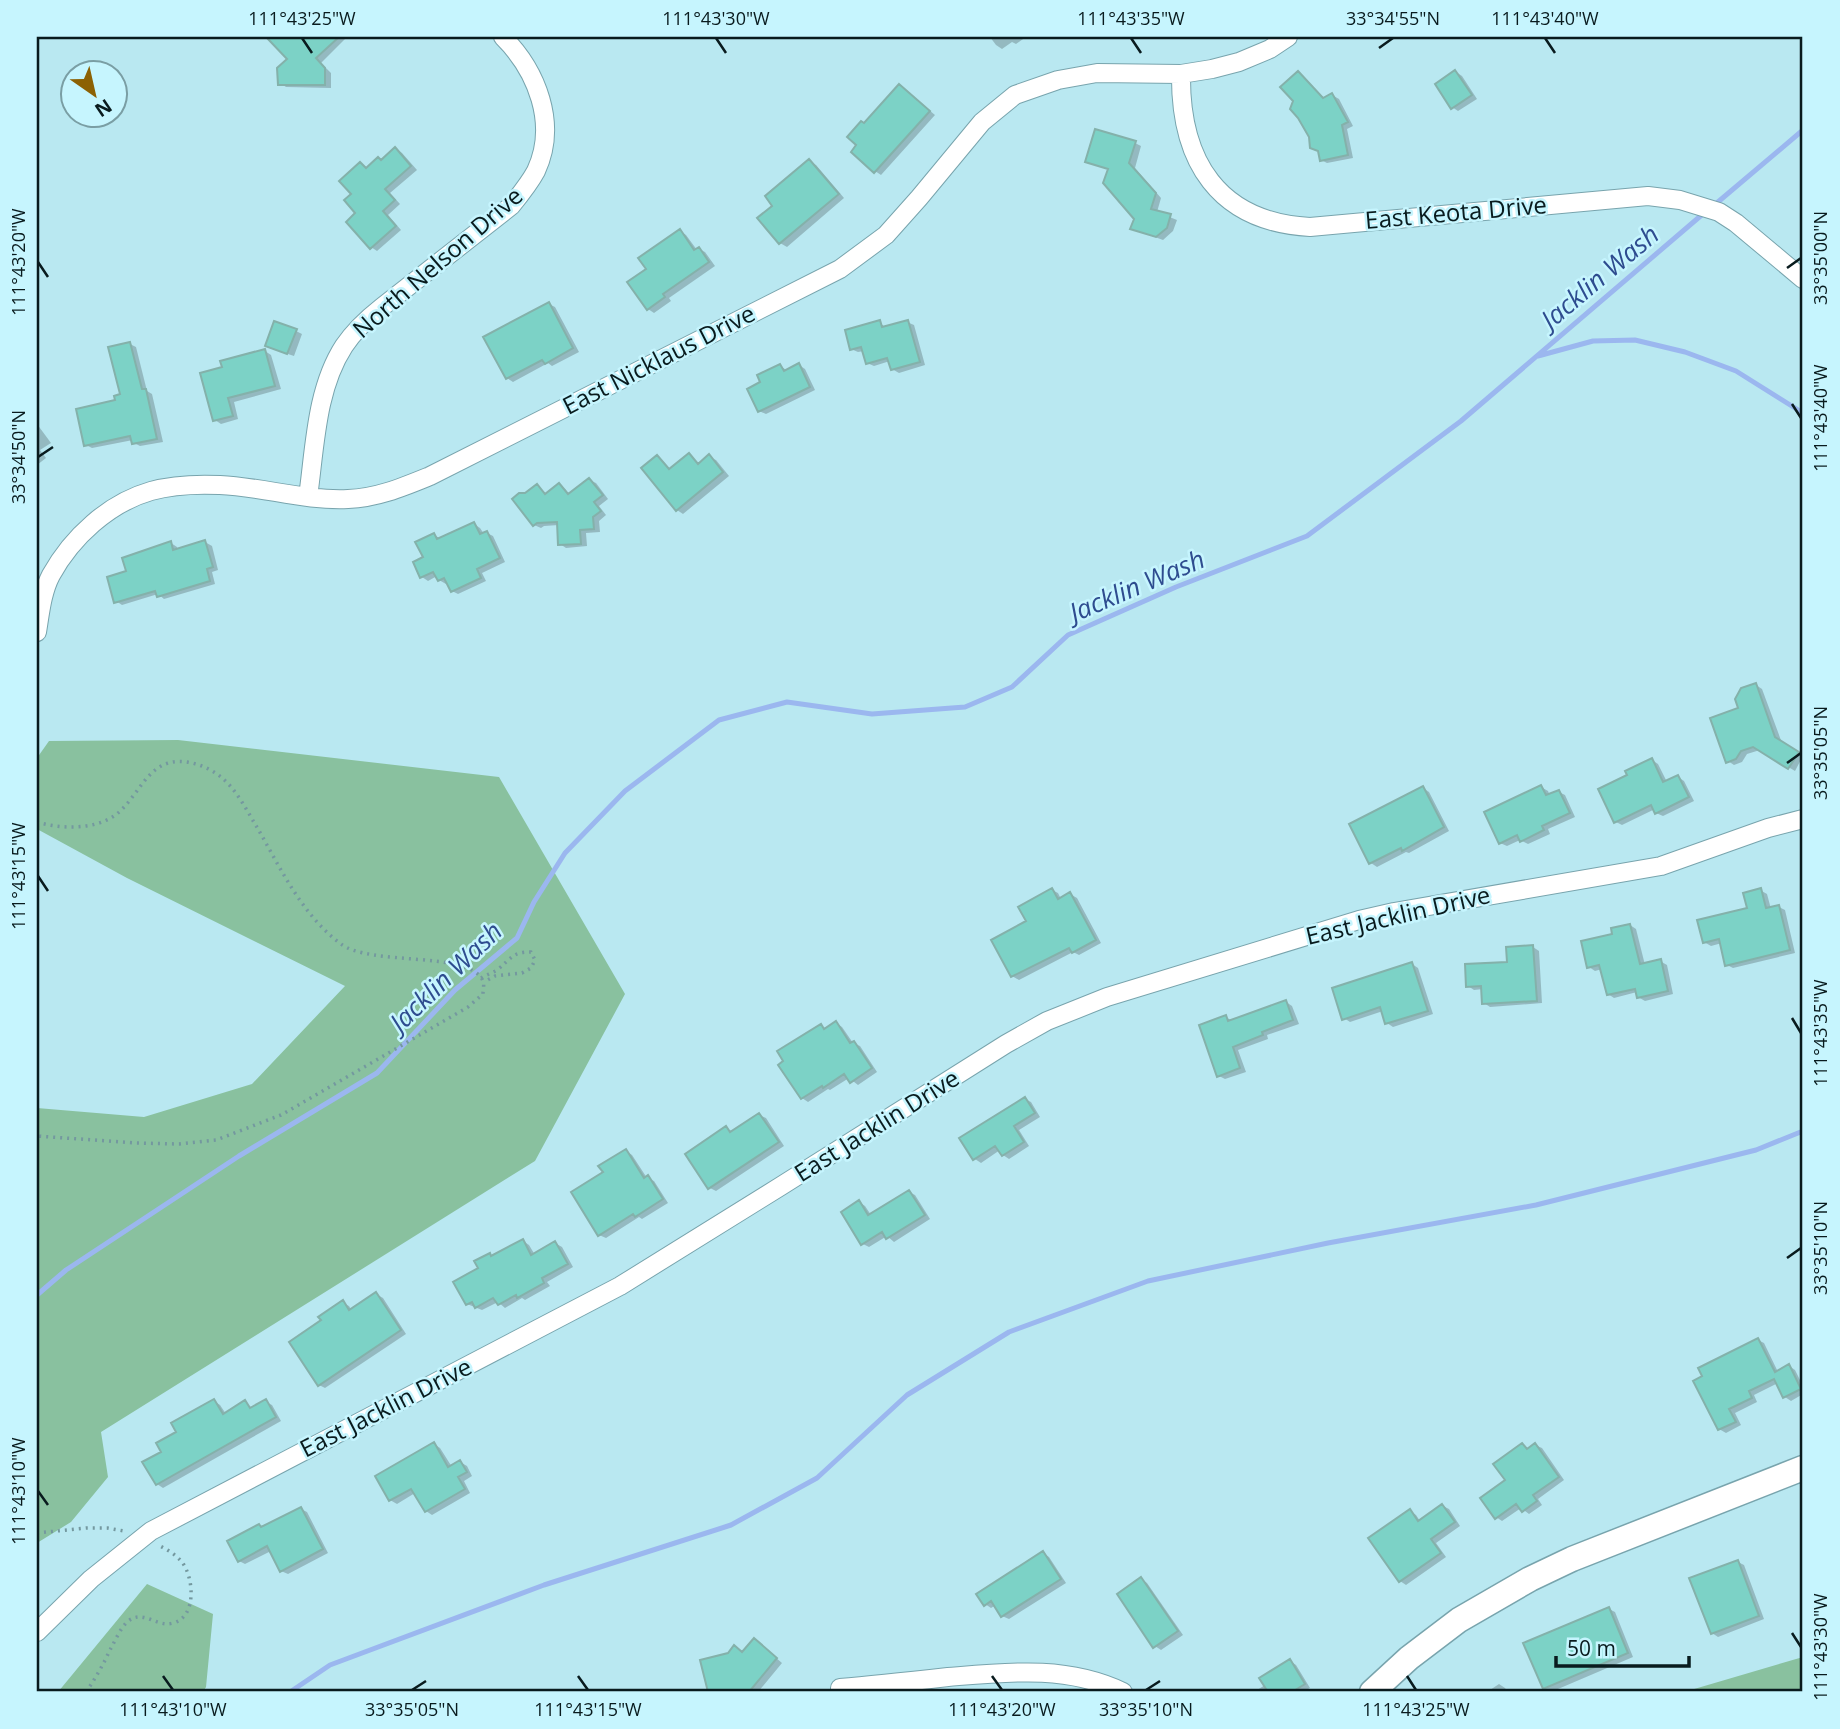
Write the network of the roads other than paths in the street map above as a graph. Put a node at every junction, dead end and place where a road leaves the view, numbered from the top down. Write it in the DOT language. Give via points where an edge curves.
graph roads {
  1 [pos="503,37"];
  2 [pos="1288,37"];
  3 [pos="1181,74"];
  4 [pos="1803,279"];
  5 [pos="308,497"];
  6 [pos="43,574"];
  7 [pos="37,632"];
  8 [pos="1803,819"];
  9 [pos="1803,1468"];
  10 [pos="37,1632"];
  11 [pos="840,1688"];
  12 [pos="1123,1692"];
  13 [pos="1372,1692"];
  1 -- 5 [label="street, North Nelson Drive" via="537,86 544,117 537,168 511,206 368,318 345,344 322,400"];
  2 -- 3 [label="street, East Nicklaus Drive" via="1239,62"];
  3 -- 4 [label="street, East Keota Drive" via="1185,125 1193,153 1218,190 1258,217 1310,227 1648,196 1719,212"];
  3 -- 5 [label="street, East Nicklaus Drive" via="1097,73 1058,79 1016,95 982,122 886,235 839,269 430,476 371,496"];
  5 -- 6 [label="street, East Nicklaus Drive" via="220,485 152,491 125,502 91,526"];
  6 -- 7 [label="street, East Nicklaus Drive"];
  8 -- 10 [label="street, East Jacklin Drive" via="1661,866 1359,920 1120,992 1047,1021 620,1286 176,1517 91,1579"];
  9 -- 13 [label="street" via="1530,1579 1459,1620"];
  11 -- 12 [label="street" via="1025,1671 1061,1674"];
}
